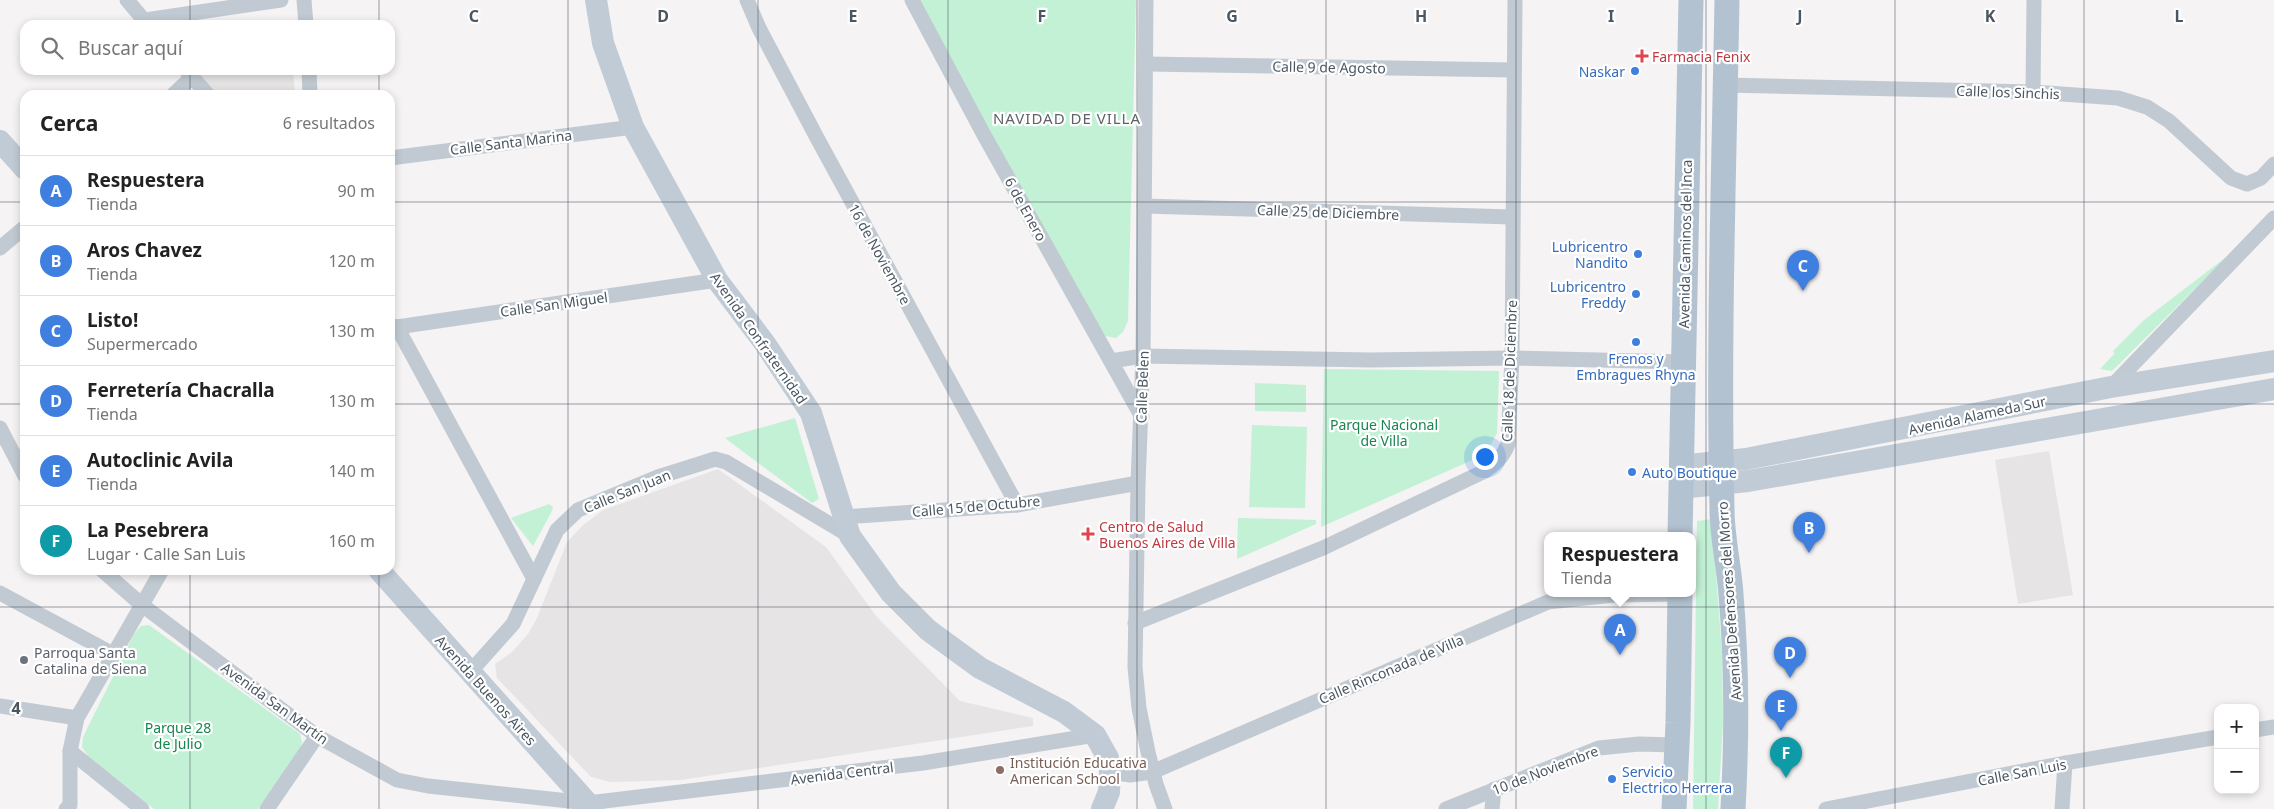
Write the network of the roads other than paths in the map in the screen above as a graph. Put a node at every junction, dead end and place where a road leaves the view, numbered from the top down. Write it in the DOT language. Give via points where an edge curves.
graph roads {
  1 [pos="281,0"];
  2 [pos="304,0"];
  3 [pos="596,0"];
  4 [pos="746,0"];
  5 [pos="912,0"];
  6 [pos="1146,0"];
  7 [pos="1514,0"];
  8 [pos="1691,0"];
  9 [pos="1727,0"];
  10 [pos="2034,0"];
  11 [pos="131,3"];
  12 [pos="145,20"];
  13 [pos="164,20"];
  14 [pos="306,20"];
  15 [pos="1146,64"];
  16 [pos="1514,70"];
  17 [pos="188,75"];
  18 [pos="190,75"];
  19 [pos="309,75"];
  20 [pos="1726,85"];
  21 [pos="176,90"];
  22 [pos="203,90"];
  23 [pos="310,90"];
  24 [pos="2033,92"];
  25 [pos="632,127"];
  26 [pos="0,141"];
  27 [pos="395,157"];
  28 [pos="20,163"];
  29 [pos="2274,164"];
  30 [pos="1144,206"];
  31 [pos="1512,217"];
  32 [pos="2274,218"];
  33 [pos="20,231"];
  34 [pos="0,248"];
  35 [pos="717,280"];
  36 [pos="395,327"];
  37 [pos="395,329"];
  38 [pos="1143,356"];
  39 [pos="1512,358"];
  40 [pos="1111,361"];
  41 [pos="2274,361"];
  42 [pos="1683,362"];
  43 [pos="2111,387"];
  44 [pos="2274,389"];
  45 [pos="1142,418"];
  46 [pos="0,428"];
  47 [pos="20,466"];
  48 [pos="1721,473"];
  49 [pos="1680,477"];
  50 [pos="1138,483"];
  51 [pos="1017,505"];
  52 [pos="847,526"];
  53 [pos="1680,532"];
  54 [pos="108,575"];
  55 [pos="159,575"];
  56 [pos="383,575"];
  57 [pos="534,579"];
  58 [pos="0,593"];
  59 [pos="1595,597"];
  60 [pos="1680,597"];
  61 [pos="142,604"];
  62 [pos="1135,623"];
  63 [pos="112,656"];
  64 [pos="470,672"];
  65 [pos="0,706"];
  66 [pos="77,718"];
  67 [pos="2274,727"];
  68 [pos="2259,729"];
  69 [pos="1095,735"];
  70 [pos="317,736"];
  71 [pos="2214,738"];
  72 [pos="1676,745"];
  73 [pos="70,751"];
  74 [pos="2065,763"];
  75 [pos="1110,772"];
  76 [pos="1152,772"];
  77 [pos="1494,789"];
  78 [pos="590,806"];
  79 [pos="66,809"];
  80 [pos="142,809"];
  81 [pos="267,809"];
  82 [pos="1102,809"];
  83 [pos="1165,809"];
  84 [pos="1446,809"];
  85 [pos="1492,809"];
  86 [pos="1674,809"];
  87 [pos="1733,809"];
  88 [pos="1826,809"];
  89 [pos="2062,809"];
  1 -- 13 [label="street"];
  2 -- 14 [label="street"];
  3 -- 25 [label="street, Avenida Confraternidad" via="603,43"];
  4 -- 51 [label="street, 16 de Noviembre" via="816,136"];
  5 -- 40 [label="street, 6 de Enero"];
  6 -- 15 [label="street, Calle Belen"];
  7 -- 16 [label="street, Calle 18 de Diciembre"];
  8 -- 42 [label="main road, Avenida Caminos del Inca"];
  9 -- 20 [label="main road"];
  10 -- 24 [label="street"];
  11 -- 12 [label="street"];
  15 -- 16 [label="street, Calle 9 de Agosto"];
  15 -- 30 [label="street, Calle Belen"];
  16 -- 31 [label="street, Calle 18 de Diciembre"];
  17 -- 21 [label="street"];
  18 -- 22 [label="street"];
  19 -- 23 [label="street"];
  20 -- 24 [label="street, Calle los Sinchis"];
  20 -- 48 [label="main road" via="1721,265"];
  24 -- 29 [label="street, Calle los Sinchis" via="2118,98 2147,107 2169,121 2231,178 2247,184 2261,178"];
  25 -- 27 [label="street, Calle Santa Marina"];
  25 -- 35 [label="street, Avenida Confraternidad"];
  26 -- 28 [label="street"];
  30 -- 31 [label="street, Calle 25 de Diciembre"];
  30 -- 38 [label="street, Calle Belen"];
  31 -- 39 [label="street, Calle 18 de Diciembre"];
  32 -- 43 [label="street"];
  33 -- 34 [label="street"];
  35 -- 36 [label="street, Calle San Miguel"];
  35 -- 52 [label="street, Avenida Confraternidad" via="811,413"];
  37 -- 57 [label="street"];
  38 -- 39 [label="street" via="1371,360"];
  38 -- 40 [label="street"];
  38 -- 45 [label="street, Calle Belen"];
  39 -- 42 [label="street"];
  39 -- 62 [label="street, Calle 18 de Diciembre" via="1508,444 1505,453 1485,471 1323,548"];
  40 -- 45 [label="street, 6 de Enero"];
  41 -- 43 [label="street, Avenida Alameda Sur"];
  42 -- 49 [label="main road, Avenida Caminos del Inca"];
  43 -- 48 [label="street, Avenida Alameda Sur" via="1746,459"];
  44 -- 48 [label="street, Avenida Alameda Sur" via="1748,481"];
  45 -- 50 [label="street, Calle Belen"];
  46 -- 47 [label="street"];
  48 -- 49 [label="street, Avenida Alameda Sur"];
  48 -- 87 [label="main road, Avenida Defensores del Morro" via="1736,668"];
  49 -- 53 [label="main road"];
  50 -- 51 [label="street, Calle 15 de Octubre"];
  50 -- 62 [label="street, Calle Belen"];
  51 -- 52 [label="street, Calle 15 de Octubre"];
  52 -- 57 [label="street, Calle San Juan" via="716,459 658,477 578,510 557,530"];
  52 -- 69 [label="street, Avenida Confraternidad" via="891,592 928,630 980,668 1064,712"];
  54 -- 61 [label="street, Avenida San Martín"];
  55 -- 61 [label="street"];
  56 -- 64 [label="street, Avenida Buenos Aires"];
  57 -- 64 [label="street, Calle San Juan" via="513,624"];
  58 -- 63 [label="street"];
  59 -- 76 [label="street, Calle Rinconada de Villa" via="1548,602"];
  60 -- 72 [label="main road"];
  61 -- 63 [label="street"];
  61 -- 70 [label="street, Avenida San Martín"];
  62 -- 76 [label="street, Calle Belen" via="1139,708"];
  63 -- 66 [label="street"];
  64 -- 78 [label="street, Avenida Buenos Aires"];
  65 -- 66 [label="street"];
  66 -- 73 [label="street"];
  67 -- 68 [label="street"];
  69 -- 75 [label="street, Avenida Confraternidad" via="1108,758"];
  69 -- 78 [label="street, Avenida Central" via="923,763"];
  70 -- 78 [label="street, Avenida San Martín" via="397,780"];
  70 -- 81 [label="street"];
  71 -- 74 [label="street, Calle San Luis"];
  72 -- 77 [label="street, 10 de Noviembre" via="1605,747"];
  72 -- 86 [label="main road"];
  73 -- 79 [label="street" via="70,805"];
  73 -- 80 [label="street"];
  74 -- 88 [label="street, Calle San Luis"];
  74 -- 89 [label="street"];
  75 -- 76 [label="street, Calle Rinconada de Villa"];
  75 -- 82 [label="street, Avenida Confraternidad" via="1109,792"];
  76 -- 83 [label="street, Calle Belen"];
  77 -- 84 [label="street, 10 de Noviembre"];
  77 -- 85 [label="street"];
}
